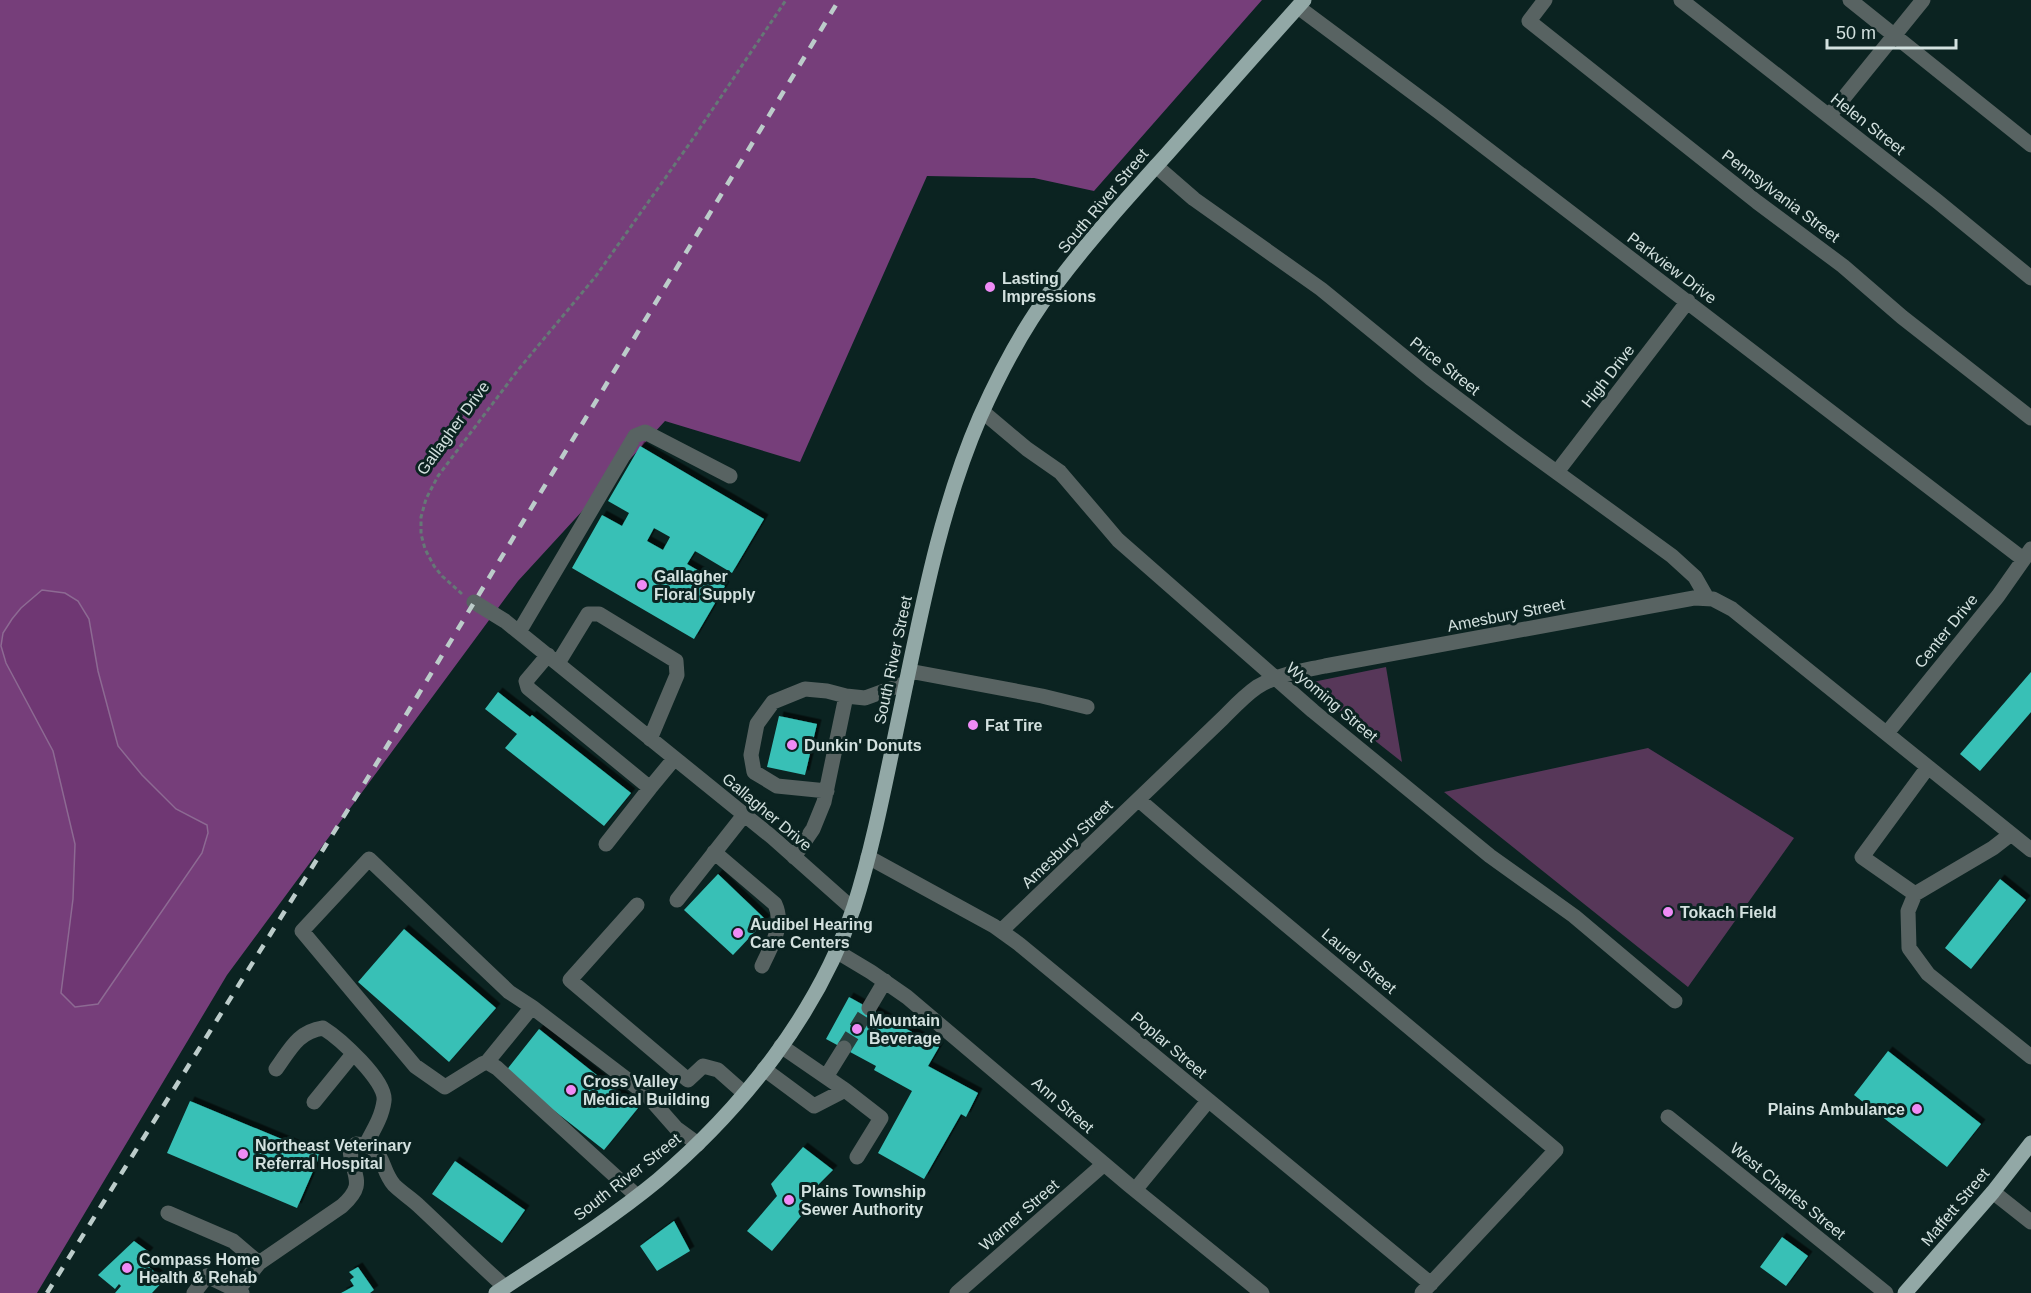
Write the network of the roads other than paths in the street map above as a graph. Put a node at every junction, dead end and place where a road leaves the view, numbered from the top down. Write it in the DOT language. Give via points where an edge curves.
graph roads {
  1 [pos="1545,0"];
  2 [pos="1681,0"];
  3 [pos="1850,0"];
  4 [pos="1923,0"];
  5 [pos="1301,3"];
  6 [pos="1895,34"];
  7 [pos="1829,116"];
  8 [pos="2031,145"];
  9 [pos="1156,166"];
  10 [pos="2031,278"];
  11 [pos="1688,302"];
  12 [pos="983,412"];
  13 [pos="2031,418"];
  14 [pos="1557,472"];
  15 [pos="730,476"];
  16 [pos="2027,554"];
  17 [pos="1707,598"];
  18 [pos="474,602"];
  19 [pos="519,632"];
  20 [pos="553,659"];
  21 [pos="908,677"];
  22 [pos="1276,678"];
  23 [pos="846,696"];
  24 [pos="1087,707"];
  25 [pos="1887,733"];
  26 [pos="650,739"];
  27 [pos="674,759"];
  28 [pos="1928,767"];
  29 [pos="650,788"];
  30 [pos="826,791"];
  31 [pos="1139,800"];
  32 [pos="744,815"];
  33 [pos="2011,834"];
  34 [pos="606,844"];
  35 [pos="2031,850"];
  36 [pos="714,852"];
  37 [pos="794,857"];
  38 [pos="868,857"];
  39 [pos="1915,894"];
  40 [pos="677,900"];
  41 [pos="637,904"];
  42 [pos="853,909"];
  43 [pos="1001,931"];
  44 [pos="836,951"];
  45 [pos="762,966"];
  46 [pos="885,981"];
  47 [pos="1675,1001"];
  48 [pos="532,1007"];
  49 [pos="869,1008"];
  50 [pos="781,1046"];
  51 [pos="843,1048"];
  52 [pos="353,1054"];
  53 [pos="2031,1057"];
  54 [pos="492,1065"];
  55 [pos="276,1069"];
  56 [pos="764,1069"];
  57 [pos="826,1077"];
  58 [pos="845,1090"];
  59 [pos="744,1093"];
  60 [pos="1208,1101"];
  61 [pos="314,1102"];
  62 [pos="1668,1117"];
  63 [pos="2031,1143"];
  64 [pos="366,1144"];
  65 [pos="698,1144"];
  66 [pos="857,1157"];
  67 [pos="1104,1164"];
  68 [pos="1135,1190"];
  69 [pos="1993,1192"];
  70 [pos="637,1196"];
  71 [pos="168,1213"];
  72 [pos="2031,1222"];
  73 [pos="259,1263"];
  74 [pos="1427,1288"];
  75 [pos="500,1290"];
  76 [pos="239,1292"];
  77 [pos="194,1293"];
  78 [pos="957,1293"];
  79 [pos="1262,1293"];
  80 [pos="1886,1293"];
  81 [pos="1905,1293"];
  1 -- 13 [label="street, Pennsylvania Street" via="1529,21 1844,266"];
  2 -- 7 [label="street, Helen Street"];
  3 -- 6 [label="street"];
  4 -- 6 [label="street"];
  5 -- 9 [label="main road, South River Street"];
  5 -- 11 [label="street, Parkview Drive"];
  6 -- 7 [label="street"];
  6 -- 8 [label="street"];
  7 -- 10 [label="street, Helen Street"];
  9 -- 12 [label="main road, South River Street" via="1053,288 1026,329"];
  9 -- 14 [label="street, Price Street" via="1194,199 1321,289 1430,378"];
  11 -- 14 [label="street, High Drive"];
  11 -- 16 [label="street, Parkview Drive"];
  12 -- 21 [label="main road, South River Street" via="952,489"];
  12 -- 22 [label="street, Wyoming Street" via="1060,472 1118,540"];
  14 -- 17 [label="street, Price Street" via="1672,556 1695,577"];
  15 -- 19 [label="street" via="645,432 635,436"];
  16 -- 25 [label="street, Center Drive" via="1998,596"];
  17 -- 22 [label="street, Amesbury Street" via="1671,601"];
  17 -- 25 [label="street" via="1722,602"];
  18 -- 19 [label="street, Gallagher Drive"];
  19 -- 20 [label="street, Gallagher Drive"];
  20 -- 26 [label="street, Gallagher Drive"];
  20 -- 26 [label="street" via="588,614 599,614 676,661 677,675"];
  20 -- 29 [label="street" via="526,681 528,688"];
  21 -- 23 [label="street" via="865,698"];
  21 -- 24 [label="street" via="1042,696"];
  21 -- 38 [label="main road, South River Street"];
  22 -- 31 [label="street, Amesbury Street" via="1244,698"];
  22 -- 47 [label="street, Wyoming Street" via="1490,856 1574,916"];
  23 -- 30 [label="street"];
  23 -- 30 [label="street" via="805,689 773,702 757,724 751,755 754,772 777,786"];
  25 -- 28 [label="street"];
  26 -- 27 [label="street, Gallagher Drive"];
  27 -- 29 [label="street"];
  27 -- 32 [label="street, Gallagher Drive"];
  28 -- 33 [label="street"];
  28 -- 39 [label="street" via="1862,857"];
  29 -- 34 [label="street"];
  30 -- 37 [label="street" via="813,828"];
  31 -- 43 [label="street, Amesbury Street"];
  31 -- 74 [label="street, Laurel Street" via="1556,1150"];
  32 -- 36 [label="street"];
  32 -- 37 [label="street, Gallagher Drive"];
  33 -- 35 [label="street"];
  33 -- 39 [label="street"];
  36 -- 40 [label="street"];
  36 -- 45 [label="street" via="775,904 779,913 778,929"];
  37 -- 42 [label="street, Gallagher Drive"];
  38 -- 42 [label="main road, South River Street"];
  38 -- 43 [label="street, Poplar Street"];
  39 -- 53 [label="street" via="1908,911 1909,948 1928,974"];
  41 -- 59 [label="street" via="570,980 688,1080 703,1066 718,1070"];
  42 -- 44 [label="main road, South River Street"];
  43 -- 60 [label="street, Poplar Street"];
  44 -- 46 [label="street, Ann Street"];
  44 -- 50 [label="main road, South River Street"];
  46 -- 49 [label="street"];
  46 -- 67 [label="street, Ann Street"];
  48 -- 54 [label="street"];
  48 -- 54 [label="street" via="509,992 369,860 302,931 416,1066 445,1087"];
  48 -- 65 [label="street" via="646,1094 676,1128"];
  50 -- 56 [label="main road, South River Street"];
  50 -- 57 [label="street"];
  51 -- 57 [label="street"];
  52 -- 55 [label="street" via="323,1028 310,1030"];
  52 -- 61 [label="street"];
  52 -- 64 [label="street" via="376,1076 385,1099"];
  54 -- 70 [label="street"];
  56 -- 58 [label="street" via="814,1106"];
  56 -- 59 [label="main road, South River Street"];
  57 -- 58 [label="street"];
  58 -- 66 [label="street" via="881,1118"];
  59 -- 65 [label="main road, South River Street"];
  60 -- 68 [label="street"];
  60 -- 74 [label="street, Poplar Street"];
  62 -- 80 [label="street, West Charles Street"];
  63 -- 69 [label="main road, Maffett Street"];
  64 -- 73 [label="street" via="356,1144 350,1151 357,1182 354,1196"];
  64 -- 75 [label="street" via="382,1160 393,1184 419,1205"];
  65 -- 70 [label="main road, South River Street"];
  67 -- 68 [label="street, Ann Street"];
  67 -- 78 [label="street, Warner Street"];
  68 -- 79 [label="street, Ann Street"];
  69 -- 72 [label="street"];
  69 -- 81 [label="main road, Maffett Street"];
  70 -- 75 [label="main road, South River Street"];
  71 -- 73 [label="street" via="233,1241"];
  73 -- 76 [label="street"];
  76 -- 77 [label="street" via="207,1276"];
}
